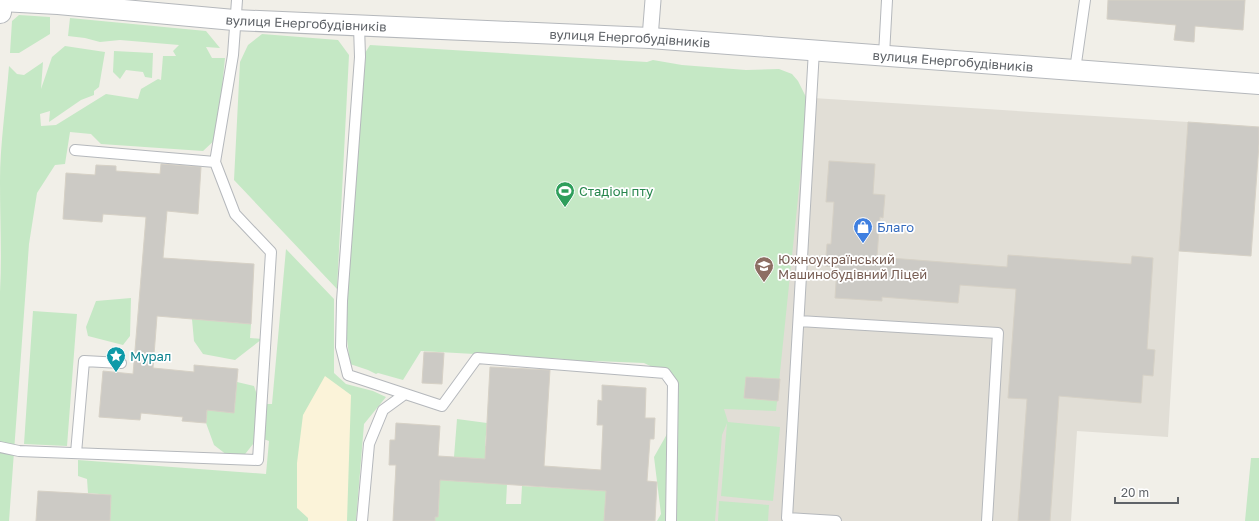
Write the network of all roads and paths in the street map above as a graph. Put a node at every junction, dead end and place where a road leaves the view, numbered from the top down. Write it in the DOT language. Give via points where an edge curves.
graph roads {
  1 [pos="237,0"];
  2 [pos="653,0"];
  3 [pos="887,0"];
  4 [pos="1085,0"];
  5 [pos="1,4"];
  6 [pos="234,20"];
  7 [pos="359,26"];
  8 [pos="650,38"];
  9 [pos="814,50"];
  10 [pos="884,55"];
  11 [pos="1075,70"];
  12 [pos="1259,84"];
  13 [pos="75,150"];
  14 [pos="215,162"];
  15 [pos="799,321"];
  16 [pos="121,363"];
  17 [pos="405,394"];
  18 [pos="0,447"];
  19 [pos="76,453"];
  20 [pos="362,521"];
  21 [pos="671,521"];
  22 [pos="836,521"];
  23 [pos="987,521"];
  1 -- 6 [label="lane"];
  2 -- 8 [label="street"];
  3 -- 10 [label="lane"];
  4 -- 11 [label="lane"];
  5 -- 6 [label="street, вулиця Енергобудівників" via="66,5"];
  6 -- 7 [label="street, вулиця Енергобудівників"];
  6 -- 14 [label="lane" via="233,55"];
  7 -- 8 [label="street, вулиця Енергобудівників"];
  7 -- 17 [label="lane" via="360,57 341,347 348,375"];
  8 -- 9 [label="street, вулиця Енергобудівників"];
  9 -- 10 [label="street, вулиця Енергобудівників"];
  9 -- 15 [label="lane"];
  10 -- 11 [label="street, вулиця Енергобудівників"];
  11 -- 12 [label="street, вулиця Енергобудівників"];
  13 -- 14 [label="lane"];
  14 -- 19 [label="lane" via="235,214 271,252 258,460"];
  15 -- 22 [label="lane" via="787,518"];
  15 -- 23 [label="lane" via="998,333"];
  16 -- 19 [label="lane" via="84,361"];
  17 -- 20 [label="lane" via="383,410 369,444"];
  17 -- 21 [label="lane" via="442,406 477,358 665,373 673,384"];
  18 -- 19 [label="lane" via="18,451"];
}
